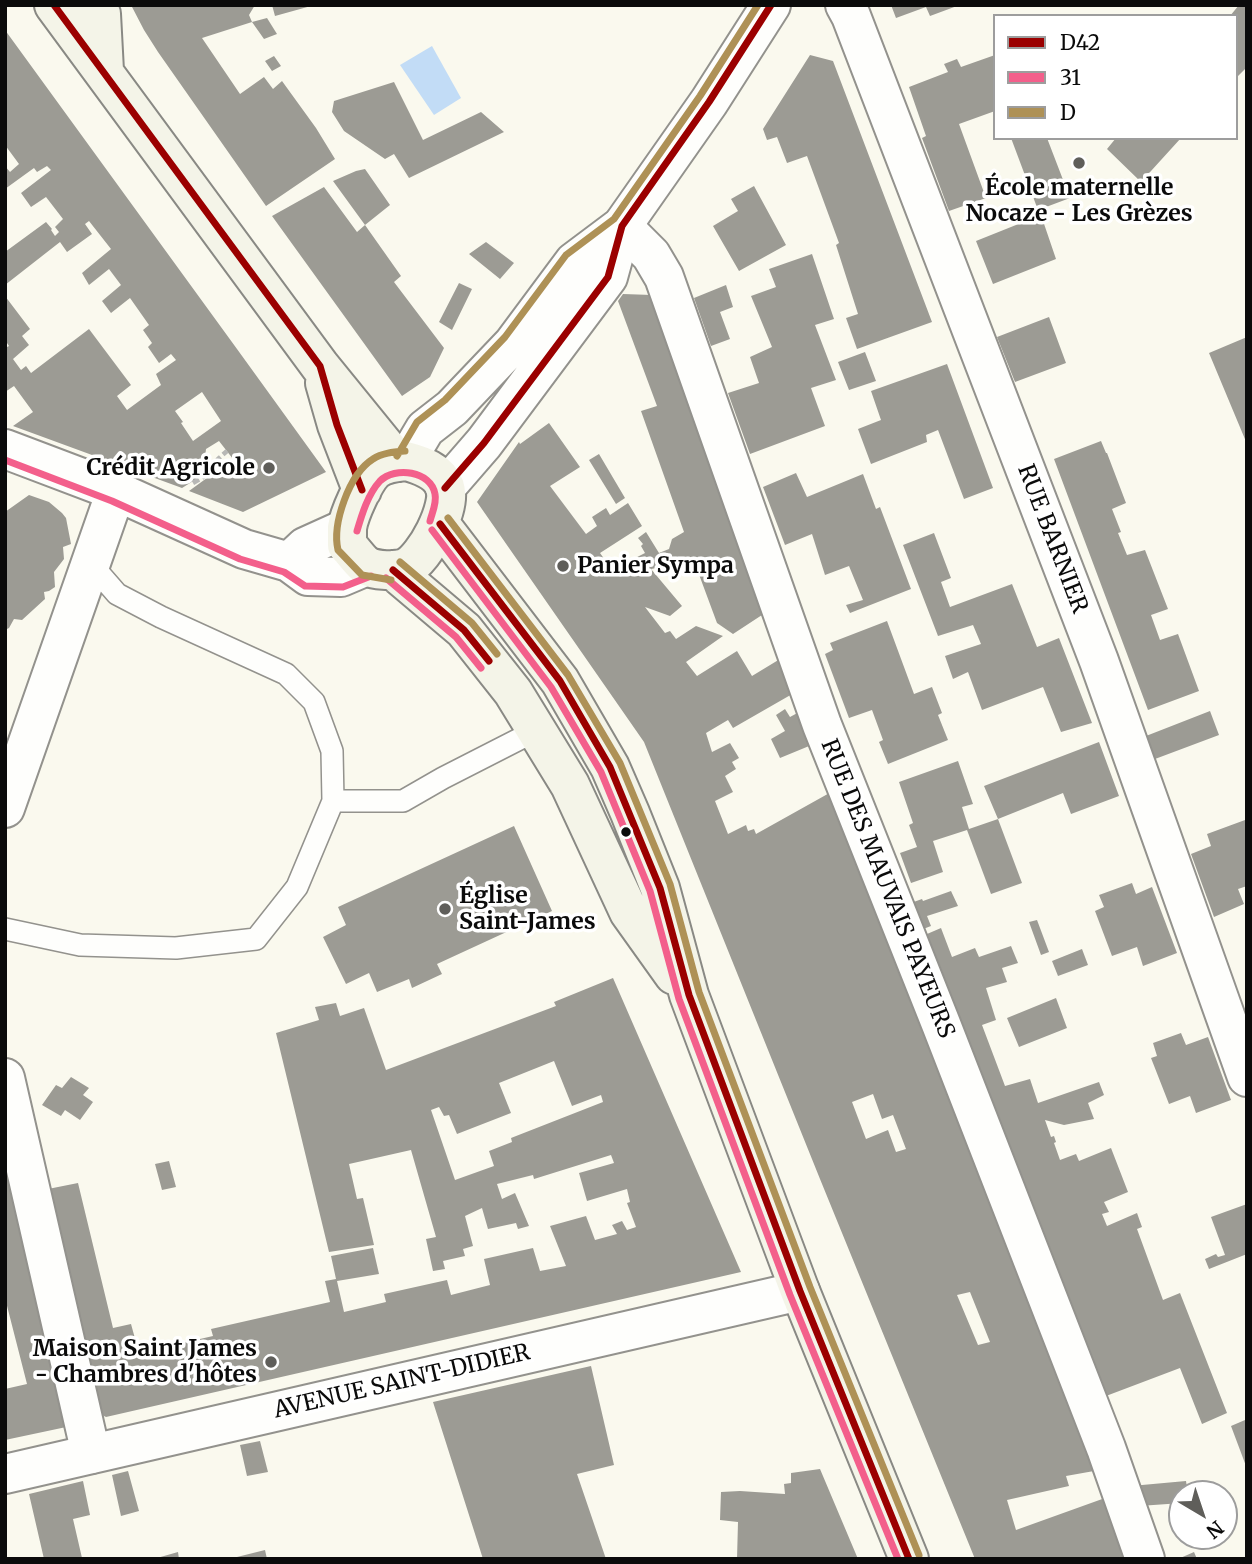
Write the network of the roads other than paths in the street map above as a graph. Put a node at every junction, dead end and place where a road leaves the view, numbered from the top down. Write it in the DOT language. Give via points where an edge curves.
graph roads {
  1 [pos="54,5"];
  2 [pos="97,5"];
  3 [pos="771,5"];
  4 [pos="845,5"];
  5 [pos="104,71"];
  6 [pos="622,226"];
  7 [pos="320,366"];
  8 [pos="5,449"];
  9 [pos="402,461"];
  10 [pos="362,490"];
  11 [pos="116,491"];
  12 [pos="442,506"];
  13 [pos="347,528"];
  14 [pos="289,562"];
  15 [pos="90,563"];
  16 [pos="380,568"];
  17 [pos="537,730"];
  18 [pos="333,801"];
  19 [pos="5,808"];
  20 [pos="14,931"];
  21 [pos="689,995"];
  22 [pos="1247,1077"];
  23 [pos="5,1078"];
  24 [pos="800,1291"];
  25 [pos="91,1454"];
  26 [pos="5,1474"];
  27 [pos="909,1559"];
  28 [pos="1145,1559"];
  1 -- 5 [label="main road"];
  2 -- 5 [label="main road"];
  3 -- 6 [label="street"];
  4 -- 22 [label="street, RUE BARNIER" via="1099,661"];
  5 -- 7 [label="main road"];
  6 -- 9 [label="street" via="574,262 513,344 452,408 425,429"];
  6 -- 12 [label="street" via="608,277"];
  6 -- 28 [label="street, RUE DES MAUVAIS PAYEURS" via="651,255 664,277 822,725 1106,1448"];
  7 -- 9 [label="main road"];
  7 -- 10 [label="main road"];
  8 -- 11 [label="street"];
  9 -- 10 [label="main road" via="374,471"];
  9 -- 12 [label="main road" via="424,466 436,475"];
  10 -- 13 [label="main road"];
  11 -- 14 [label="street" via="244,549"];
  11 -- 15 [label="street"];
  12 -- 16 [label="main road" via="428,545 408,566"];
  12 -- 21 [label="main road" via="560,681 610,767 660,888"];
  13 -- 14 [label="street" via="305,547"];
  13 -- 16 [label="main road" via="347,545"];
  14 -- 16 [label="street" via="307,576 341,577"];
  15 -- 18 [label="lane" via="117,594 286,674 314,702 332,751"];
  15 -- 19 [label="street"];
  16 -- 17 [label="main road" via="464,629"];
  17 -- 18 [label="lane" via="402,801"];
  17 -- 21 [label="main road" via="570,785 628,912"];
  18 -- 20 [label="lane" via="297,887 256,939 176,948 80,945"];
  21 -- 24 [label="main road"];
  23 -- 25 [label="street"];
  24 -- 25 [label="street, AVENUE SAINT-DIDIER"];
  24 -- 27 [label="main road"];
  25 -- 26 [label="street, AVENUE SAINT-DIDIER"];
}
